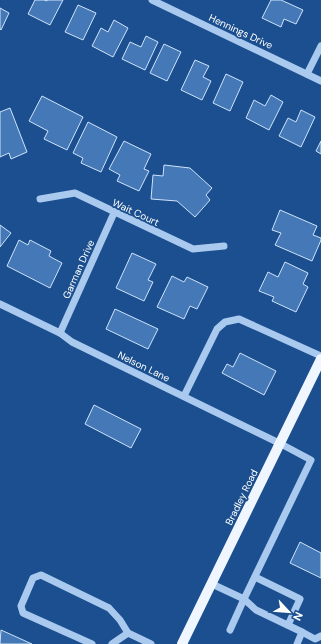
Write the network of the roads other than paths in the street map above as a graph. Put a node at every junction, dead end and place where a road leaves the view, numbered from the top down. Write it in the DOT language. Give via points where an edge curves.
graph roads {
  1 [pos="152,0"];
  2 [pos="321,46"];
  3 [pos="307,74"];
  4 [pos="321,81"];
  5 [pos="40,200"];
  6 [pos="114,213"];
  7 [pos="224,246"];
  8 [pos="0,304"];
  9 [pos="60,333"];
  10 [pos="321,356"];
  11 [pos="321,359"];
  12 [pos="184,396"];
  13 [pos="281,444"];
  14 [pos="255,577"];
  15 [pos="212,584"];
  16 [pos="244,600"];
  17 [pos="288,625"];
  18 [pos="230,630"];
  19 [pos="302,632"];
  20 [pos="128,633"];
  21 [pos="321,636"];
  22 [pos="92,644"];
  23 [pos="112,644"];
  24 [pos="151,644"];
  25 [pos="182,644"];
  26 [pos="297,644"];
  1 -- 3 [label="street, Hennings Drive"];
  2 -- 3 [label="street"];
  3 -- 4 [label="street, Hennings Drive"];
  5 -- 6 [label="street, Wait Court" via="75,193"];
  6 -- 7 [label="street, Wait Court" via="193,250"];
  6 -- 9 [label="street, Garman Drive"];
  8 -- 9 [label="street, Nelson Lane"];
  9 -- 12 [label="street, Nelson Lane" via="72,342"];
  10 -- 12 [label="street" via="239,319 225,322 217,329"];
  11 -- 13 [label="main road, Bradley Road"];
  12 -- 13 [label="street, Nelson Lane"];
  13 -- 14 [label="street, Nelson Lane" via="311,460"];
  13 -- 15 [label="main road, Bradley Road"];
  14 -- 16 [label="street"];
  14 -- 17 [label="street" via="300,599"];
  15 -- 16 [label="street"];
  15 -- 25 [label="main road, Bradley Road"];
  16 -- 17 [label="street" via="256,610"];
  16 -- 18 [label="street"];
  17 -- 19 [label="street"];
  19 -- 21 [label="street" via="315,639"];
  19 -- 26 [label="street"];
  20 -- 22 [label="street" via="109,608 41,575 34,578 20,606 23,613"];
  20 -- 23 [label="street"];
  20 -- 24 [label="street"];
}
